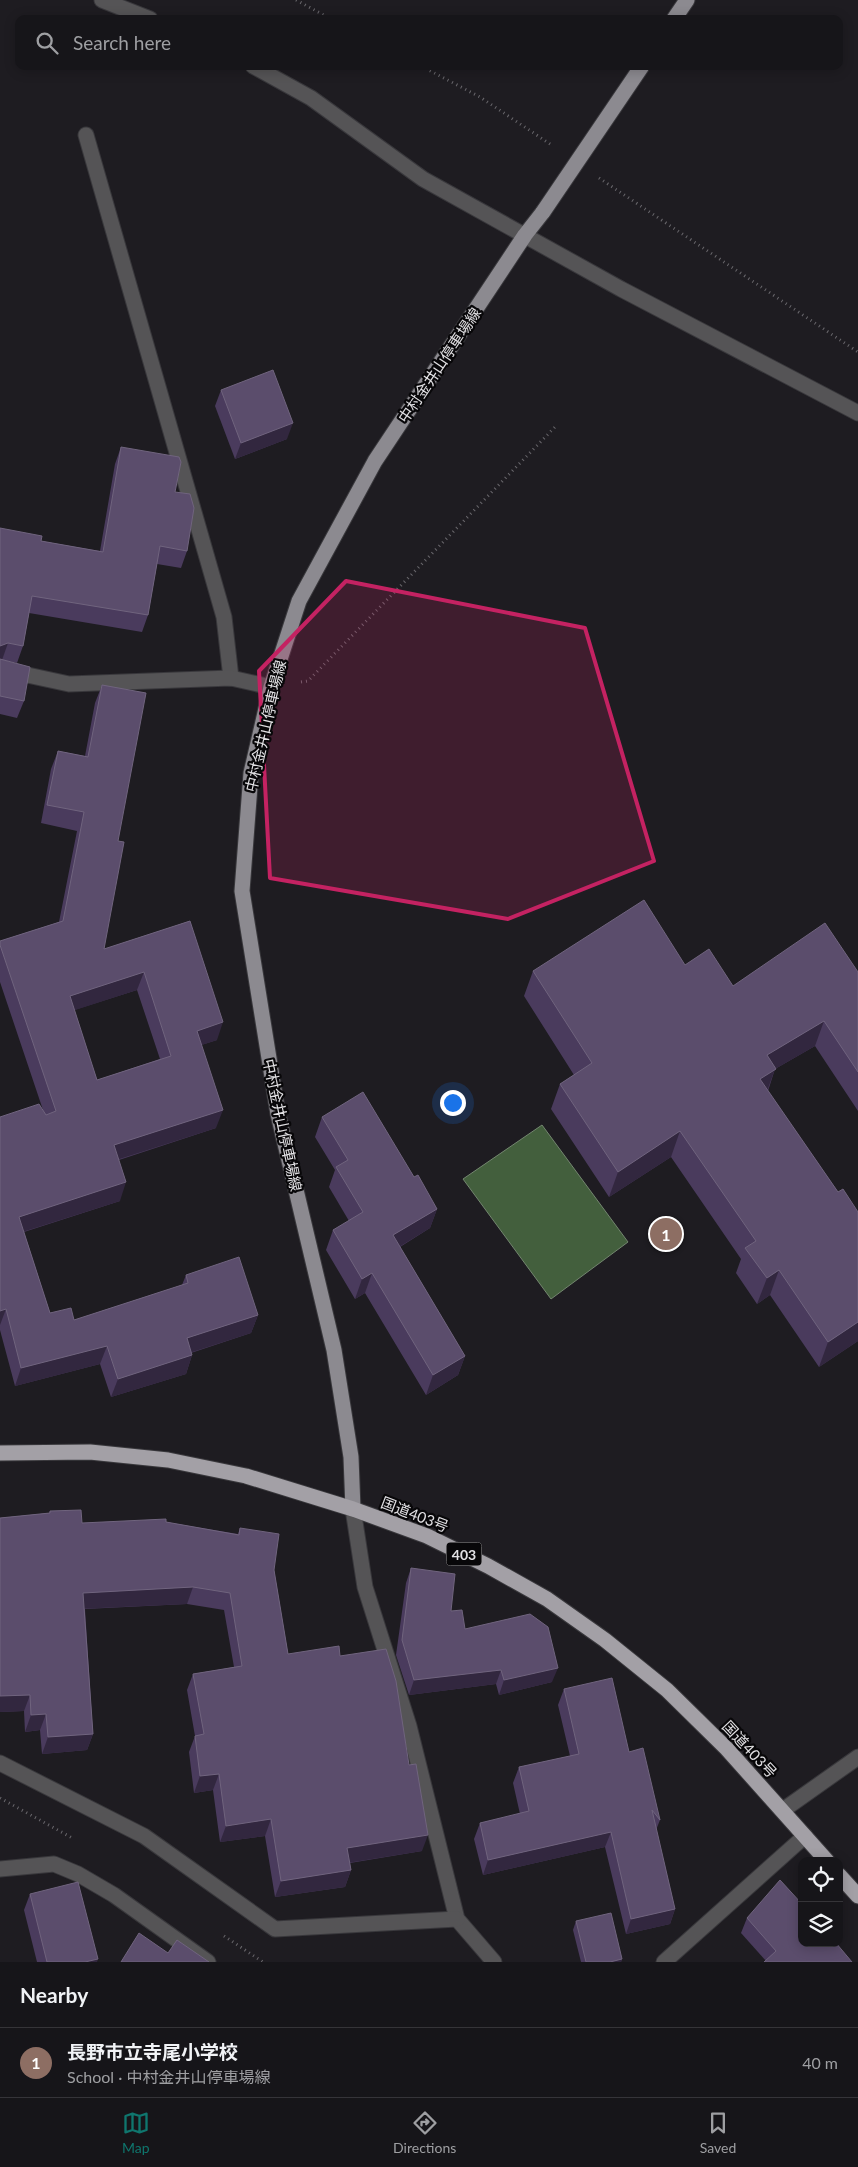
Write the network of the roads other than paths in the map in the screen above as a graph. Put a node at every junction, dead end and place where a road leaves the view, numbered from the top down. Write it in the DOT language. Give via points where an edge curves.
graph roads {
  1 [pos="102,0"];
  2 [pos="687,0"];
  3 [pos="140,15"];
  4 [pos="677,15"];
  5 [pos="260,70"];
  6 [pos="639,70"];
  7 [pos="86,135"];
  8 [pos="525,235"];
  9 [pos="858,412"];
  10 [pos="0,669"];
  11 [pos="231,678"];
  12 [pos="271,687"];
  13 [pos="0,1453"];
  14 [pos="353,1510"];
  15 [pos="858,1757"];
  16 [pos="0,1763"];
  17 [pos="783,1810"];
  18 [pos="805,1836"];
  19 [pos="823,1857"];
  20 [pos="0,1869"];
  21 [pos="843,1879"];
  22 [pos="858,1896"];
  23 [pos="457,1919"];
  24 [pos="208,1962"];
  25 [pos="494,1962"];
  26 [pos="664,1962"];
  1 -- 3 [label="street"];
  2 -- 4 [label="main road"];
  5 -- 8 [label="street" via="311,98 423,179"];
  6 -- 8 [label="main road, 中村金井山停車場線, bridge"];
  7 -- 11 [label="street" via="224,617"];
  8 -- 9 [label="street" via="621,289"];
  8 -- 12 [label="main road, 中村金井山停車場線" via="374,461 299,601"];
  10 -- 11 [label="street" via="69,684"];
  11 -- 12 [label="street"];
  12 -- 14 [label="main road, 中村金井山停車場線" via="251,773 242,892 278,1114 334,1350 351,1457"];
  13 -- 14 [label="highway, 国道403号 / 403" via="90,1452 168,1460 246,1476"];
  14 -- 17 [label="highway, 国道403号 / 403" via="427,1536 547,1598 667,1690"];
  14 -- 23 [label="street" via="365,1587 409,1726"];
  15 -- 17 [label="street"];
  16 -- 23 [label="street" via="144,1836 275,1929"];
  17 -- 18 [label="highway, 国道403号 / 403"];
  18 -- 19 [label="highway, 国道403号 / 403"];
  18 -- 26 [label="street"];
  20 -- 24 [label="street" via="54,1864 78,1874 114,1894"];
  21 -- 22 [label="highway"];
  23 -- 25 [label="street"];
}
